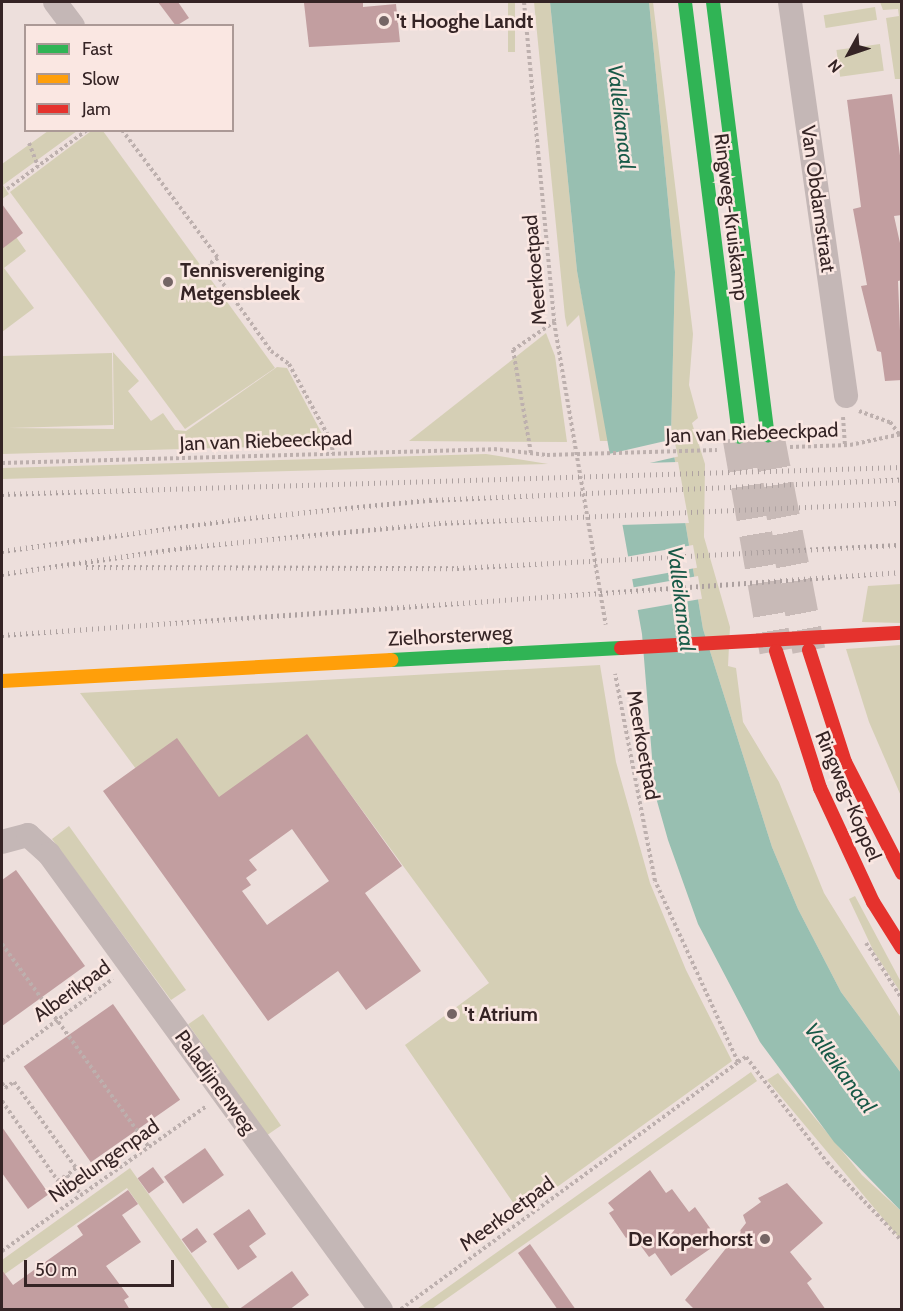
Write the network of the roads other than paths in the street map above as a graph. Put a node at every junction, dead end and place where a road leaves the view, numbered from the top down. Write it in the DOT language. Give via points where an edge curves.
graph roads {
  1 [pos="55,2"];
  2 [pos="685,2"];
  3 [pos="713,2"];
  4 [pos="790,2"];
  5 [pos="72,24"];
  6 [pos="845,404"];
  7 [pos="768,436"];
  8 [pos="739,437"];
  9 [pos="902,633"];
  10 [pos="808,650"];
  11 [pos="776,651"];
  12 [pos="2,681"];
  13 [pos="2,842"];
  14 [pos="902,873"];
  15 [pos="902,948"];
  16 [pos="381,1310"];
  1 -- 5 [label="street"];
  2 -- 8 [label="main road, Ringweg-Kruiskamp"];
  3 -- 7 [label="main road, Ringweg-Kruiskamp"];
  4 -- 6 [label="street, Van Obdamstraat"];
  9 -- 12 [label="main road, Zielhorsterweg"];
  10 -- 14 [label="main road, Ringweg-Koppel" via="845,762"];
  11 -- 15 [label="main road, Ringweg-Koppel" via="820,788 873,902"];
  13 -- 16 [label="street, Paladijnenweg" via="28,835 49,854"];
}
